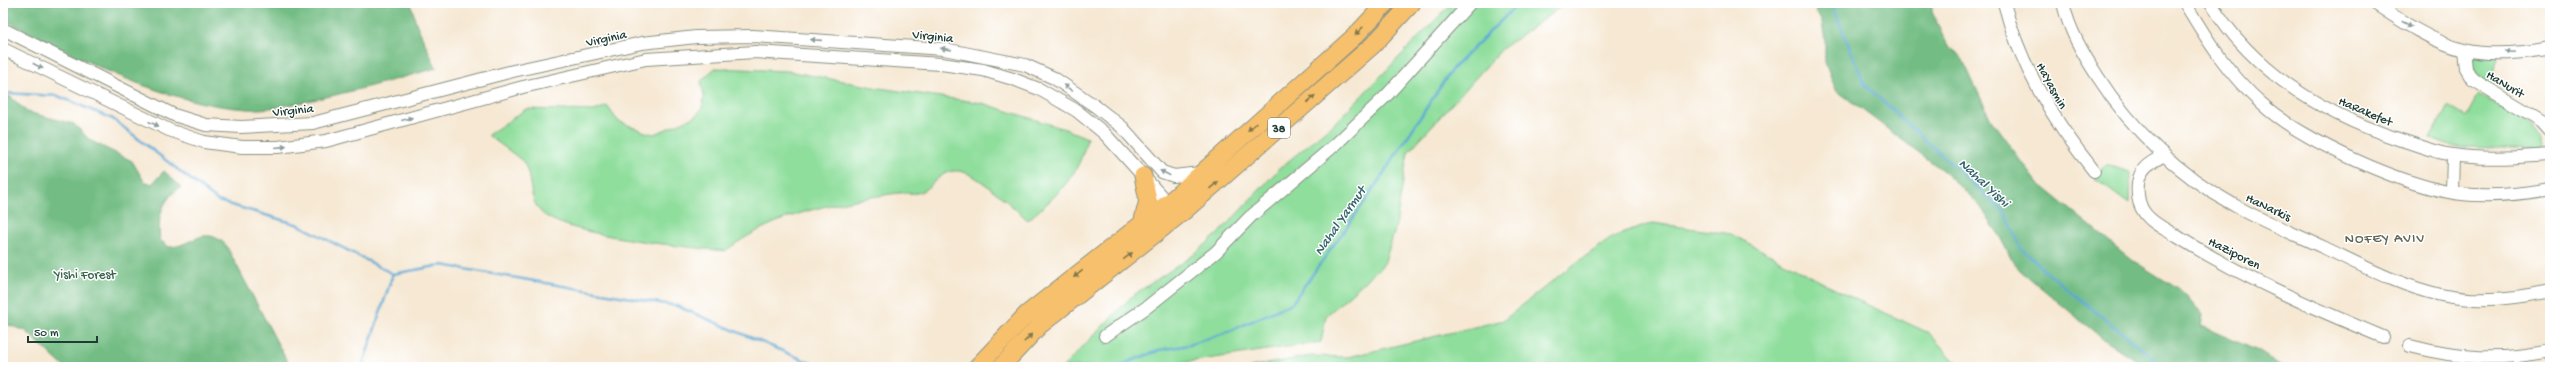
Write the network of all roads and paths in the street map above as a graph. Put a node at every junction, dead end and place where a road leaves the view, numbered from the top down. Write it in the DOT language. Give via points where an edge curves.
graph roads {
  1 [pos="1386,3"];
  2 [pos="1412,3"];
  3 [pos="1470,3"];
  4 [pos="2004,3"];
  5 [pos="2063,3"];
  6 [pos="2185,3"];
  7 [pos="2212,3"];
  8 [pos="2374,3"];
  9 [pos="3,29"];
  10 [pos="2550,48"];
  11 [pos="3,49"];
  12 [pos="2464,50"];
  13 [pos="2550,130"];
  14 [pos="2164,155"];
  15 [pos="2453,155"];
  16 [pos="2550,155"];
  17 [pos="2094,171"];
  18 [pos="1203,172"];
  19 [pos="1143,176"];
  20 [pos="2550,189"];
  21 [pos="2452,192"];
  22 [pos="1167,204"];
  23 [pos="1184,211"];
  24 [pos="1142,224"];
  25 [pos="2550,292"];
  26 [pos="1105,336"];
  27 [pos="2383,337"];
  28 [pos="2410,346"];
  29 [pos="2550,351"];
  30 [pos="977,367"];
  31 [pos="1002,367"];
  1 -- 18 [label="highway, 38, one-way" via="1356,35"];
  23 -- 2 [label="highway, 38, one-way" via="1373,45"];
  3 -- 26 [label="street" via="1387,95 1336,144 1250,217 1216,252 1147,307"];
  4 -- 17 [label="street, HaYasmin" via="2017,46 2031,78 2071,142"];
  5 -- 14 [label="street, HaNarkis" via="2077,41 2112,99 2130,122"];
  6 -- 21 [label="street" via="2223,64 2279,118 2330,147 2415,183"];
  7 -- 15 [label="street, HaRakefet" via="2228,27 2276,77 2309,100 2368,129"];
  8 -- 12 [label="street, HaNurit, one-way" via="2407,24"];
  18 -- 9 [label="street, Virginia, one-way" via="1174,176 1162,172 1122,127 1054,78 1025,65 944,49 753,36 696,37 642,44 513,71 313,123 241,127 206,124 174,115"];
  10 -- 12 [label="street, HaNurit, one-way" via="2522,53"];
  11 -- 19 [label="street, one-way" via="169,130 204,142 242,147 278,147 326,141 523,87 646,59 755,52 941,64 983,70 1039,89 1092,122"];
  12 -- 13 [label="street, HaNurit" via="2466,69 2472,79 2542,121"];
  14 -- 25 [label="street, HaNarkis" via="2200,184 2234,206 2411,287 2473,299 2501,299"];
  14 -- 27 [label="street, HaZiporen" via="2144,168 2138,195 2144,212 2160,226 2204,253 2328,314"];
  15 -- 16 [label="street, HaRakefet" via="2505,158"];
  15 -- 21 [label="street"];
  18 -- 22 [label="highway, 38"];
  19 -- 22 [label="street"];
  19 -- 24 [label="highway" via="1148,200"];
  20 -- 21 [label="street" via="2489,195"];
  22 -- 23 [label="street"];
  22 -- 24 [label="highway, 38"];
  31 -- 23 [label="highway, 38, one-way" via="1040,325"];
  24 -- 30 [label="highway, 38, one-way" via="1027,314"];
  28 -- 29 [label="street" via="2459,357 2519,357"];
}
